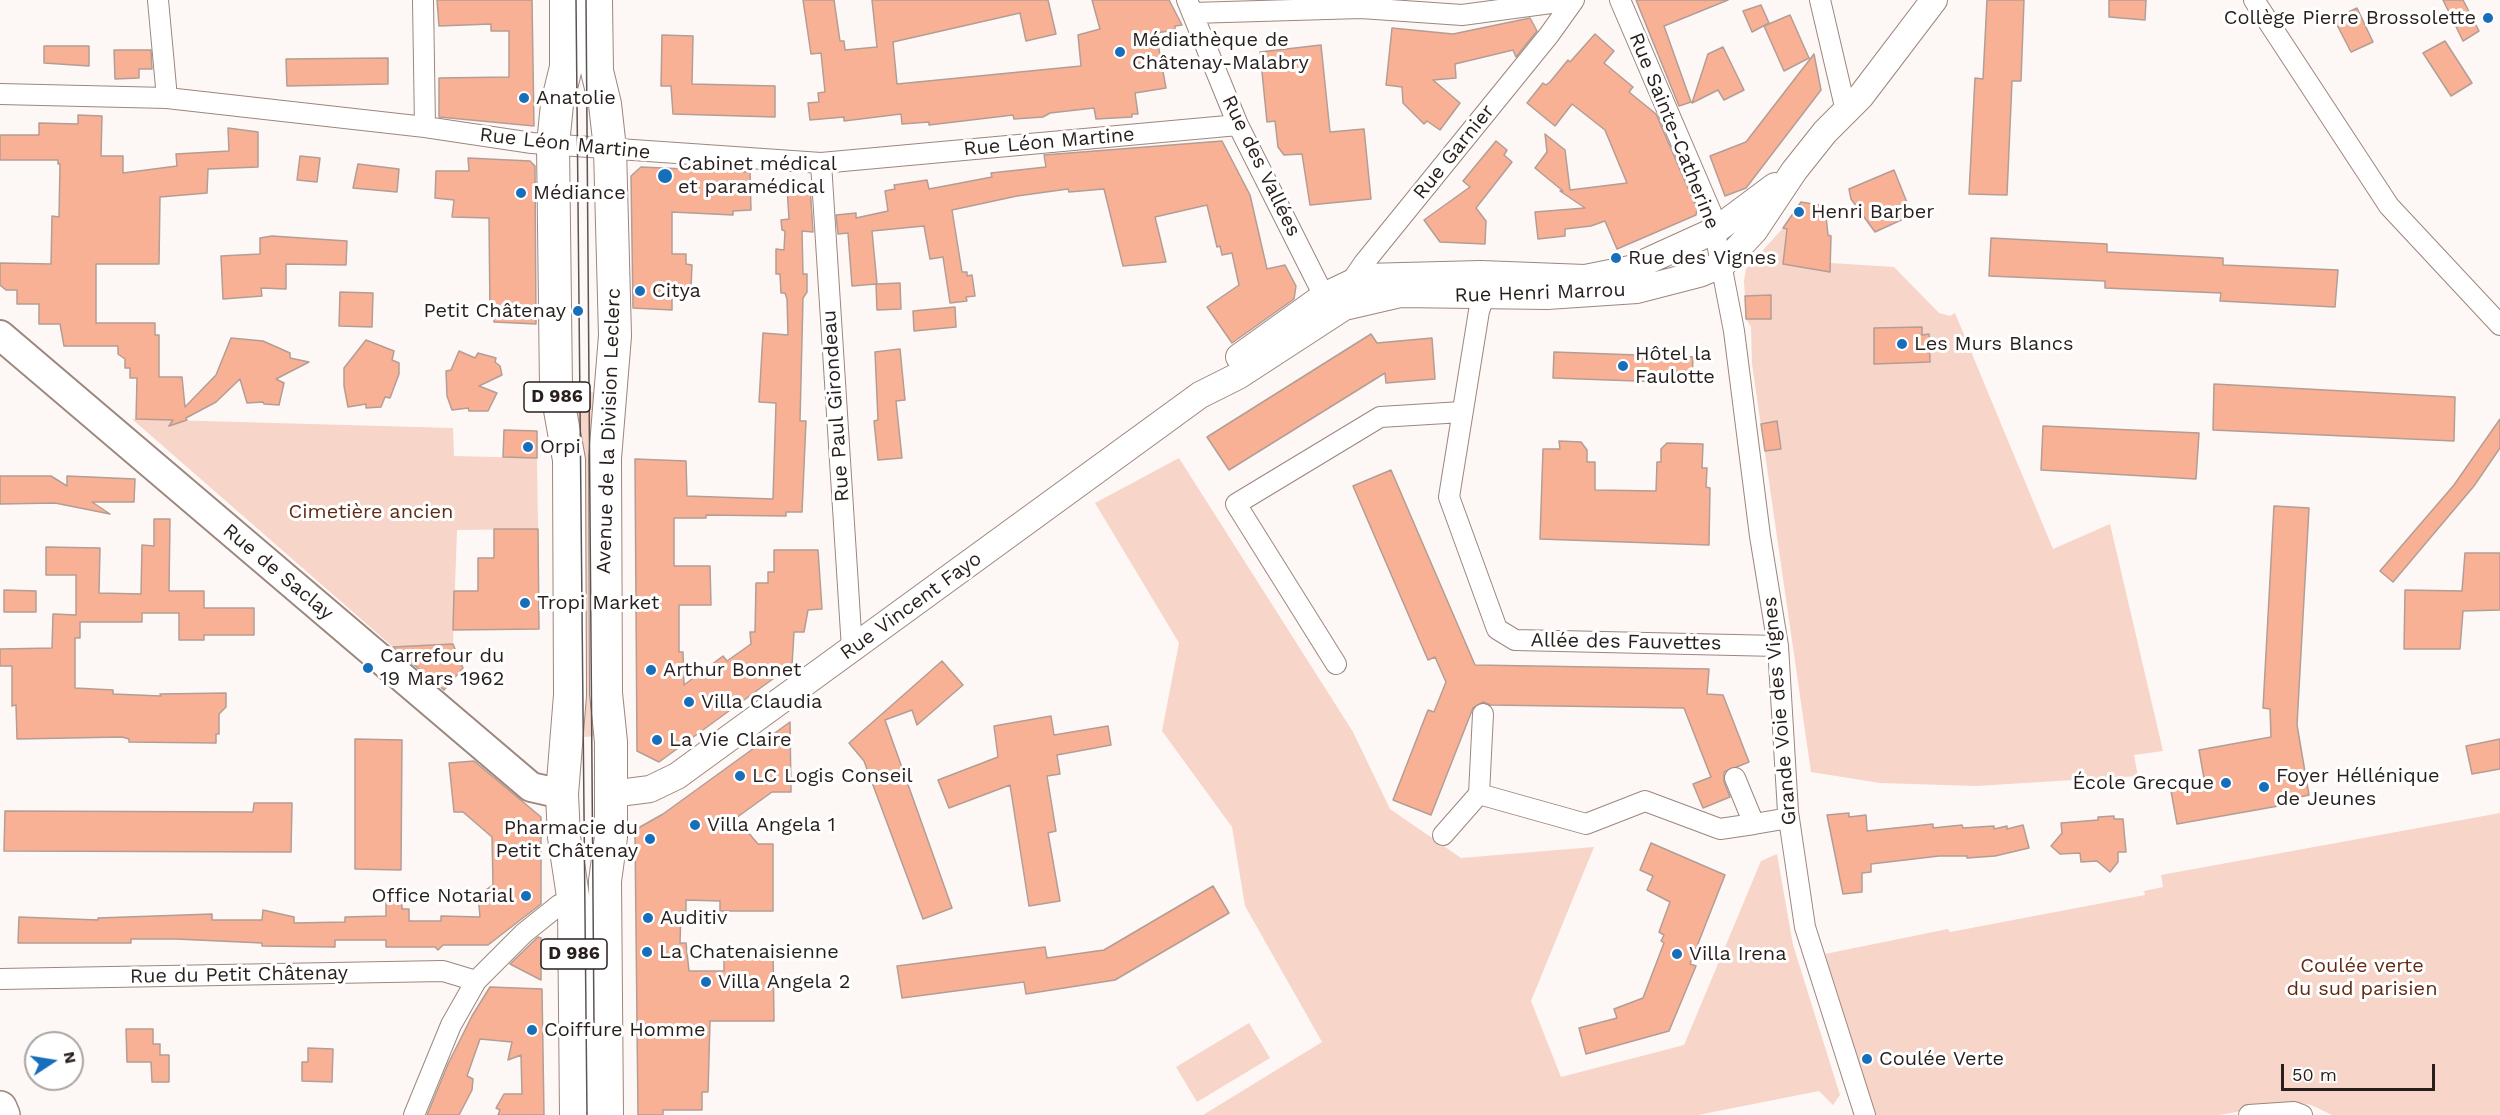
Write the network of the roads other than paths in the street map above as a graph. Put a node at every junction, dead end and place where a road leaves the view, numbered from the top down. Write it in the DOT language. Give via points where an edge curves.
graph roads {
  1 [pos="158,0"];
  2 [pos="423,0"];
  3 [pos="566,0"];
  4 [pos="596,0"];
  5 [pos="1573,0"];
  6 [pos="1620,0"];
  7 [pos="1820,0"];
  8 [pos="1934,0"];
  9 [pos="2254,0"];
  10 [pos="1190,7"];
  11 [pos="0,94"];
  12 [pos="167,98"];
  13 [pos="1846,111"];
  14 [pos="1238,125"];
  15 [pos="425,127"];
  16 [pos="553,145"];
  17 [pos="610,149"];
  18 [pos="820,163"];
  19 [pos="1794,171"];
  20 [pos="1716,230"];
  21 [pos="1723,264"];
  22 [pos="1350,282"];
  23 [pos="1484,297"];
  24 [pos="1334,302"];
  25 [pos="2500,325"];
  26 [pos="0,335"];
  27 [pos="1462,412"];
  28 [pos="1778,646"];
  29 [pos="852,649"];
  30 [pos="1335,664"];
  31 [pos="1483,714"];
  32 [pos="1735,778"];
  33 [pos="562,794"];
  34 [pos="611,794"];
  35 [pos="1479,795"];
  36 [pos="1789,818"];
  37 [pos="1754,824"];
  38 [pos="1443,835"];
  39 [pos="574,903"];
  40 [pos="0,979"];
  41 [pos="476,981"];
  42 [pos="0,1108"];
  43 [pos="3,1115"];
  44 [pos="414,1115"];
  45 [pos="576,1115"];
  46 [pos="607,1115"];
  47 [pos="1865,1115"];
  48 [pos="2249,1115"];
  49 [pos="2302,1115"];
  1 -- 12 [label="street"];
  2 -- 15 [label="street"];
  3 -- 16 [label="main road, Avenue de la Division Leclerc / D 986" via="566,67"];
  4 -- 17 [label="main road, Avenue de la Division Leclerc" via="597,71"];
  5 -- 10 [label="street" via="1462,15 1361,8"];
  5 -- 22 [label="street, Rue Garnier"];
  6 -- 20 [label="street, Rue Sainte-Catherine"];
  7 -- 13 [label="street"];
  8 -- 13 [label="street, Rue Henri Marrou"];
  9 -- 25 [label="street" via="2389,206"];
  10 -- 14 [label="street, Rue des Vallées"];
  11 -- 12 [label="street, Rue Léon Martine"];
  12 -- 15 [label="street, Rue Léon Martine"];
  13 -- 19 [label="street, Rue Henri Marrou"];
  14 -- 18 [label="street, Rue Léon Martine"];
  14 -- 24 [label="street, Rue des Vallées"];
  15 -- 16 [label="street, Rue Léon Martine"];
  16 -- 17 [label="street, Rue Léon Martine"];
  16 -- 33 [label="main road, Avenue de la Division Leclerc / D 986" via="556,388 569,460 570,695"];
  17 -- 18 [label="street, Rue Léon Martine"];
  17 -- 34 [label="main road, Avenue de la Division Leclerc" via="615,336 605,470 606,693"];
  18 -- 29 [label="street, Rue Paul Girondeau"];
  19 -- 20 [label="street, Rue Henri Marrou"];
  19 -- 21 [label="street, Rue Henri Marrou" via="1754,231"];
  20 -- 21 [label="street, Rue Sainte-Catherine"];
  20 -- 22 [label="street, Rue Henri Marrou" via="1630,269 1585,278 1379,275"];
  21 -- 23 [label="street, Rue Henri Marrou" via="1637,290"];
  21 -- 28 [label="street, Grande Voie des Vignes"];
  22 -- 24 [label="street, Rue Vincent Fayo"];
  23 -- 24 [label="street, Rue Henri Marrou" via="1400,294"];
  23 -- 27 [label="street, Allée des Fauvettes"];
  24 -- 29 [label="street, Rue Vincent Fayo" via="1238,376 1200,395"];
  26 -- 33 [label="main road, Rue de Saclay" via="531,787"];
  27 -- 28 [label="street, Allée des Fauvettes" via="1449,497 1497,629 1515,640"];
  27 -- 30 [label="street" via="1380,417 1236,504"];
  28 -- 36 [label="street, Grande Voie des Vignes"];
  29 -- 34 [label="street, Rue Vincent Fayo" via="677,776 650,789"];
  31 -- 35 [label="street"];
  32 -- 37 [label="street"];
  33 -- 34 [label="main road"];
  33 -- 39 [label="main road, Avenue de la Division Leclerc / D 986"];
  34 -- 46 [label="main road, Avenue de la Division Leclerc" via="612,837 605,881"];
  35 -- 37 [label="street" via="1586,824 1645,801 1720,829"];
  35 -- 38 [label="street"];
  36 -- 37 [label="street"];
  36 -- 47 [label="street, Grande Voie des Vignes" via="1806,927"];
  39 -- 41 [label="street" via="559,905"];
  39 -- 45 [label="main road, Avenue de la Division Leclerc / D 986"];
  40 -- 41 [label="street, Rue du Petit Châtenay" via="443,971"];
  41 -- 44 [label="street" via="451,1025"];
  42 -- 43 [label="highway"];
  48 -- 49 [label="street"];
}
